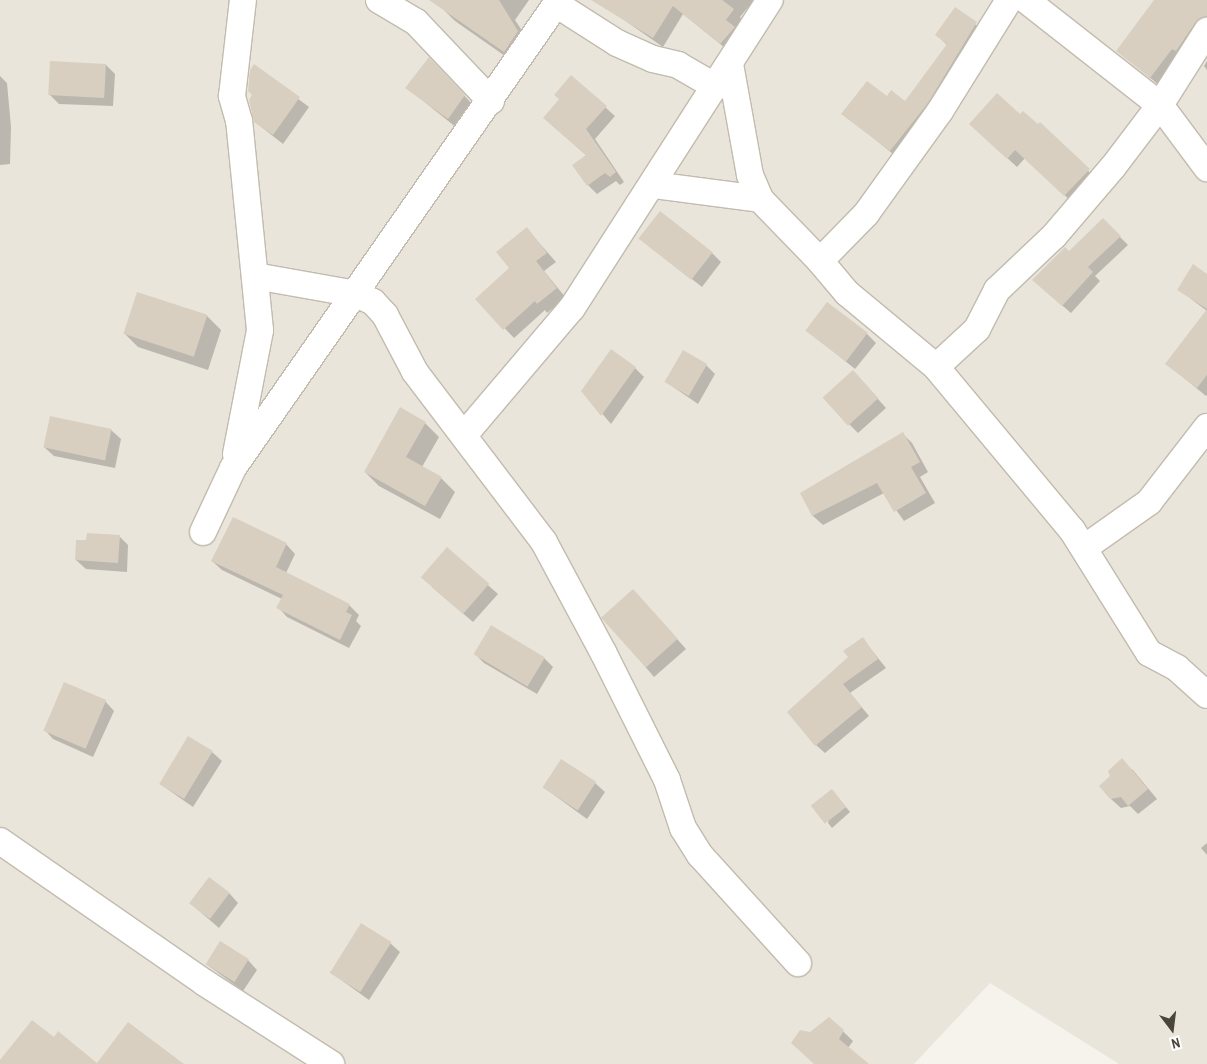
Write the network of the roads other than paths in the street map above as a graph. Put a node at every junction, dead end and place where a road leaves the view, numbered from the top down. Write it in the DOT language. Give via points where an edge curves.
graph roads {
  1 [pos="243,0"];
  2 [pos="380,0"];
  3 [pos="770,0"];
  4 [pos="1009,0"];
  5 [pos="1026,0"];
  6 [pos="558,2"];
  7 [pos="1207,31"];
  8 [pos="730,64"];
  9 [pos="716,86"];
  10 [pos="491,102"];
  11 [pos="1160,105"];
  12 [pos="1207,168"];
  13 [pos="654,185"];
  14 [pos="760,199"];
  15 [pos="820,261"];
  16 [pos="255,276"];
  17 [pos="356,294"];
  18 [pos="936,368"];
  19 [pos="1207,427"];
  20 [pos="465,434"];
  21 [pos="233,468"];
  22 [pos="203,532"];
  23 [pos="1084,548"];
  24 [pos="1207,695"];
  25 [pos="0,842"];
  26 [pos="798,963"];
  27 [pos="331,1064"];
  1 -- 16 [label="street" via="232,96 239,121"];
  2 -- 10 [label="street" via="416,22"];
  3 -- 8 [label="street"];
  4 -- 15 [label="street" via="940,111 866,214"];
  5 -- 11 [label="street"];
  6 -- 9 [label="street" via="617,43 653,59 678,65"];
  6 -- 10 [label="street"];
  7 -- 11 [label="street"];
  8 -- 9 [label="street"];
  8 -- 14 [label="street" via="750,175"];
  9 -- 13 [label="street"];
  10 -- 17 [label="street"];
  11 -- 12 [label="street"];
  11 -- 18 [label="street" via="1054,236 997,290 977,329"];
  13 -- 14 [label="street"];
  13 -- 20 [label="street" via="572,308"];
  14 -- 15 [label="street"];
  15 -- 18 [label="street" via="847,293"];
  16 -- 17 [label="street"];
  16 -- 21 [label="street" via="260,330"];
  17 -- 20 [label="street" via="373,302 385,315 414,372"];
  17 -- 21 [label="street"];
  18 -- 23 [label="street"];
  19 -- 23 [label="street" via="1149,502"];
  20 -- 26 [label="street" via="544,542 667,780 683,828 696,848"];
  21 -- 22 [label="street"];
  23 -- 24 [label="street" via="1149,653 1177,668"];
  25 -- 27 [label="street" via="204,983"];
}
